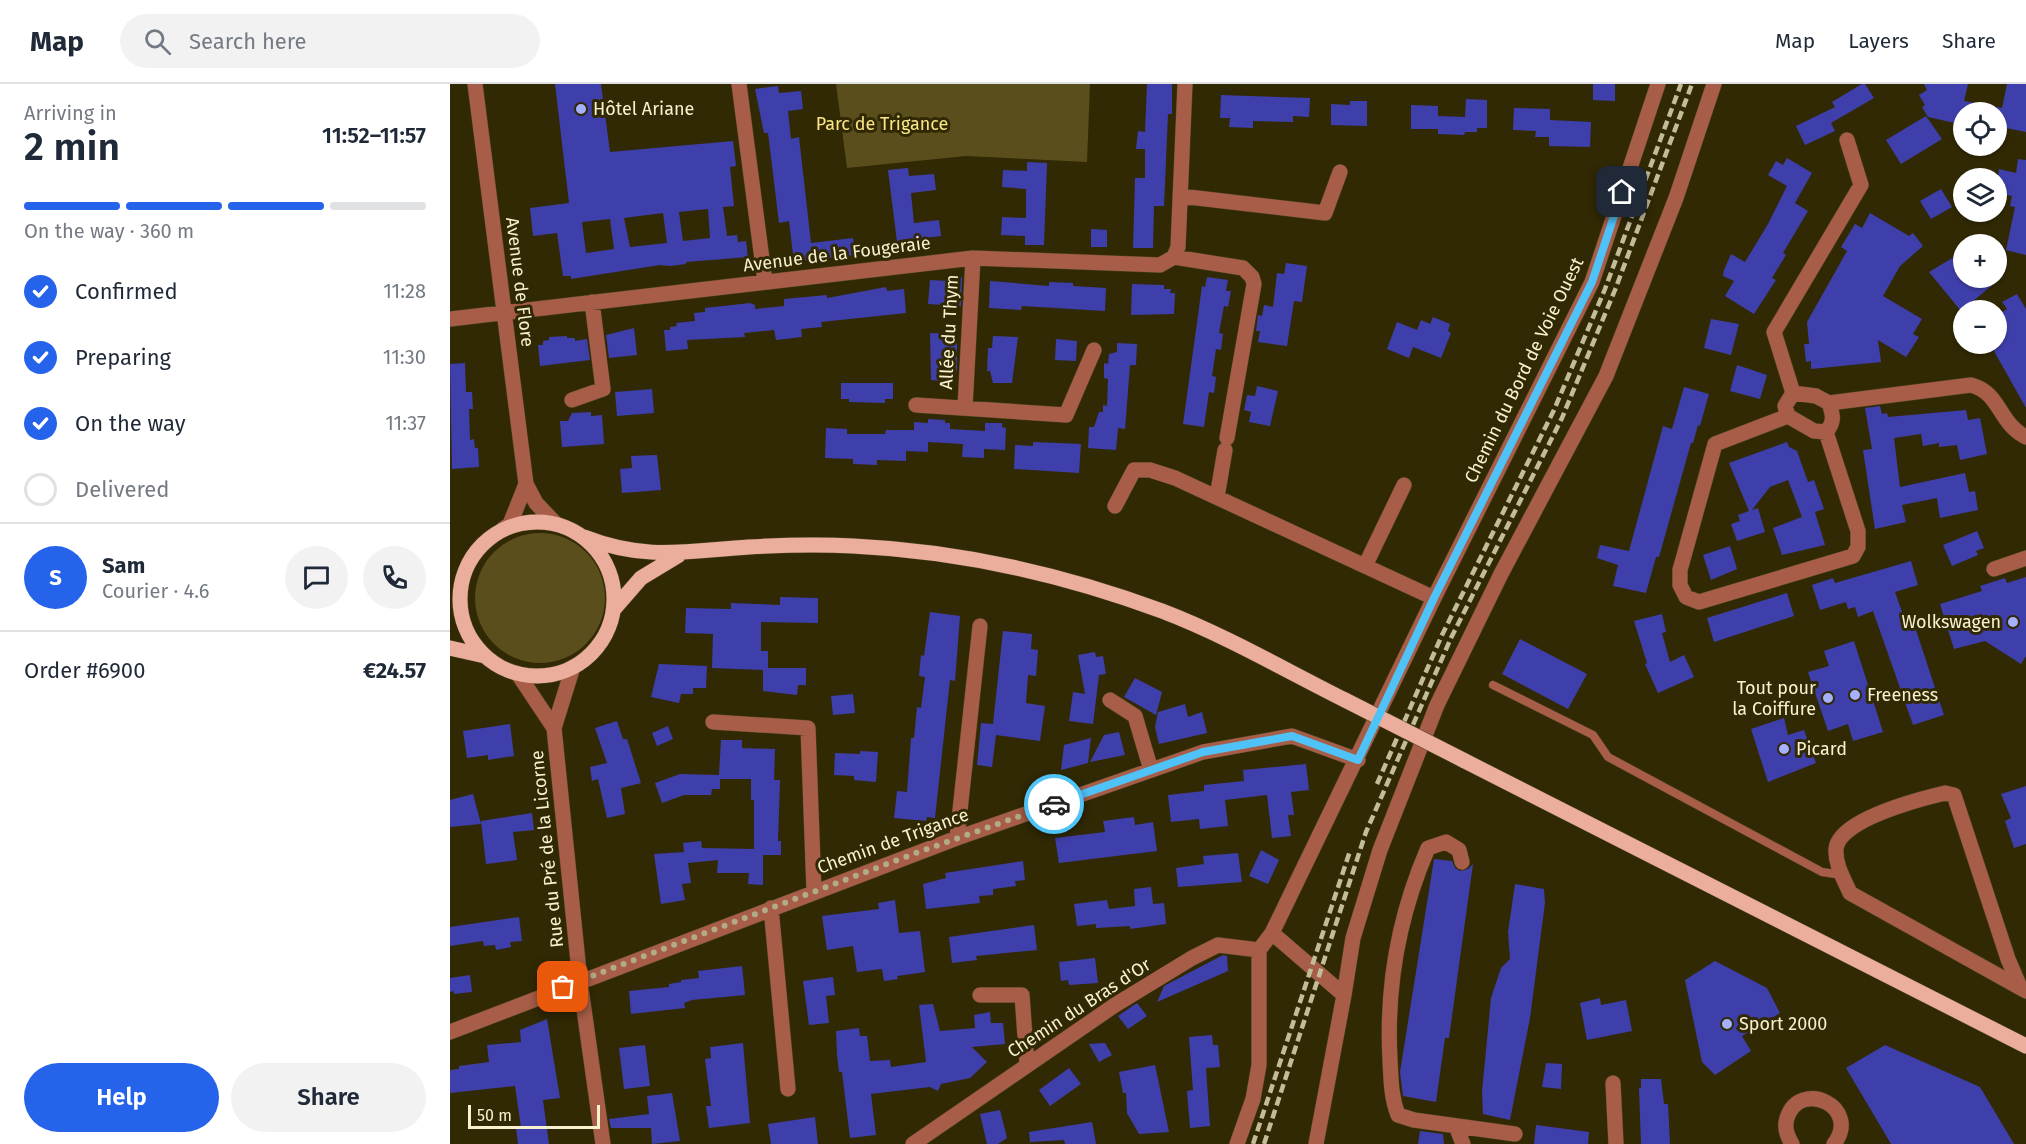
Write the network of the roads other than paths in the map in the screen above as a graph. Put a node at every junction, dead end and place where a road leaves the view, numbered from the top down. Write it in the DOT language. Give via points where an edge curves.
graph roads {
  1 [pos="475,84"];
  2 [pos="739,84"];
  3 [pos="1185,84"];
  4 [pos="1658,84"];
  5 [pos="1714,84"];
  6 [pos="1847,140"];
  7 [pos="1340,172"];
  8 [pos="1180,196"];
  9 [pos="1174,257"];
  10 [pos="973,258"];
  11 [pos="765,282"];
  12 [pos="592,302"];
  13 [pos="504,312"];
  14 [pos="450,319"];
  15 [pos="1094,350"];
  16 [pos="1792,393"];
  17 [pos="573,400"];
  18 [pos="1829,403"];
  19 [pos="916,405"];
  20 [pos="965,407"];
  21 [pos="1788,416"];
  22 [pos="1826,432"];
  23 [pos="2026,437"];
  24 [pos="526,484"];
  25 [pos="1404,485"];
  26 [pos="1217,497"];
  27 [pos="1115,506"];
  28 [pos="556,524"];
  29 [pos="503,530"];
  30 [pos="584,537"];
  31 [pos="679,555"];
  32 [pos="2026,558"];
  33 [pos="1365,566"];
  34 [pos="1994,569"];
  35 [pos="455,595"];
  36 [pos="1434,598"];
  37 [pos="614,609"];
  38 [pos="980,626"];
  39 [pos="450,648"];
  40 [pos="485,656"];
  41 [pos="573,667"];
  42 [pos="518,674"];
  43 [pos="1493,685"];
  44 [pos="1110,700"];
  45 [pos="713,722"];
  46 [pos="554,728"];
  47 [pos="1358,760"];
  48 [pos="1151,770"];
  49 [pos="957,838"];
  50 [pos="1462,862"];
  51 [pos="1842,875"];
  52 [pos="813,891"];
  53 [pos="771,908"];
  54 [pos="1272,933"];
  55 [pos="1259,950"];
  56 [pos="580,981"];
  57 [pos="2023,989"];
  58 [pos="980,995"];
  59 [pos="1344,995"];
  60 [pos="450,1032"];
  61 [pos="2026,1046"];
  62 [pos="1027,1065"];
  63 [pos="1613,1083"];
  64 [pos="788,1089"];
  65 [pos="1456,1126"];
  66 [pos="1515,1134"];
  67 [pos="603,1144"];
  68 [pos="913,1144"];
  69 [pos="1237,1144"];
  70 [pos="1316,1144"];
  71 [pos="1463,1144"];
  72 [pos="1616,1144"];
  73 [pos="1791,1144"];
  74 [pos="1835,1144"];
  1 -- 13 [label="street, Avenue de Flore"];
  2 -- 11 [label="street"];
  3 -- 8 [label="street"];
  4 -- 36 [label="street, Chemin du Bord de Voie Ouest" via="1592,282"];
  5 -- 59 [label="street" via="1676,198 1606,376 1437,705 1380,850 1353,938"];
  6 -- 16 [label="street" via="1861,185 1774,332"];
  7 -- 8 [label="street" via="1325,213"];
  8 -- 9 [label="street" via="1178,247"];
  9 -- 10 [label="street, Avenue de la Fougeraie" via="1160,265"];
  9 -- 26 [label="street" via="1243,268 1254,284"];
  10 -- 11 [label="street, Avenue de la Fougeraie"];
  10 -- 20 [label="street, Allée du Thym"];
  11 -- 12 [label="street, Avenue de la Fougeraie"];
  12 -- 13 [label="street, Avenue de la Fougeraie"];
  12 -- 17 [label="street" via="603,389"];
  13 -- 14 [label="street, Avenue de la Fougeraie"];
  13 -- 24 [label="street, Avenue de Flore"];
  15 -- 20 [label="street, Allée du Thym" via="1066,415"];
  16 -- 18 [label="street" via="1816,396"];
  16 -- 21 [label="street" via="1785,406"];
  18 -- 22 [label="street" via="1833,416"];
  18 -- 23 [label="street" via="1971,385 1983,388 2013,430"];
  19 -- 20 [label="street, Allée du Thym"];
  21 -- 22 [label="street" via="1814,431"];
  21 -- 22 [label="street" via="1715,444 1680,570 1680,585 1686,597 1700,602 1853,556 1858,547 1858,531"];
  24 -- 28 [label="street, Avenue de Flore" via="536,503"];
  24 -- 29 [label="street, Avenue de Flore" via="510,524"];
  25 -- 33 [label="street"];
  26 -- 27 [label="street" via="1175,478 1150,470 1134,470"];
  26 -- 33 [label="street"];
  28 -- 29 [label="main road" via="520,524"];
  28 -- 30 [label="main road"];
  29 -- 35 [label="main road" via="474,554"];
  30 -- 31 [label="main road" via="636,552"];
  30 -- 37 [label="main road" via="609,569"];
  31 -- 37 [label="main road" via="641,578"];
  31 -- 61 [label="main road, bridge" via="767,546 853,546 965,557 1033,570 1164,612 1346,700"];
  32 -- 34 [label="street"];
  33 -- 36 [label="street"];
  35 -- 40 [label="main road" via="470,637"];
  36 -- 47 [label="street, Chemin du Bord de Voie Ouest"];
  37 -- 41 [label="main road" via="607,632 593,652"];
  38 -- 49 [label="street"];
  39 -- 40 [label="main road"];
  40 -- 42 [label="main road"];
  41 -- 42 [label="main road" via="537,676"];
  41 -- 46 [label="street"];
  42 -- 46 [label="street"];
  43 -- 51 [label="lane" via="1593,735 1608,757 1822,872"];
  44 -- 48 [label="street" via="1135,716"];
  45 -- 52 [label="street" via="808,728"];
  46 -- 56 [label="street, Rue du Pré de la Licorne"];
  47 -- 48 [label="street, Chemin de Trigance" via="1292,736 1203,752"];
  47 -- 54 [label="street, Chemin du Bord de Voie Ouest"];
  48 -- 49 [label="street, Chemin de Trigance"];
  49 -- 52 [label="street, Chemin de Trigance"];
  50 -- 65 [label="street" via="1459,850 1446,842 1428,848 1400,933 1388,1022 1392,1100 1398,1115"];
  51 -- 57 [label="street" via="1850,893 1865,903"];
  51 -- 57 [label="street" via="1836,849 1838,839 1850,827 1933,796 1954,795 2008,959"];
  52 -- 53 [label="street, Chemin de Trigance"];
  53 -- 56 [label="street, Chemin de Trigance"];
  53 -- 64 [label="street"];
  54 -- 55 [label="street"];
  54 -- 59 [label="street"];
  55 -- 62 [label="street, Chemin du Bras d'Or" via="1218,945 1115,1005"];
  55 -- 69 [label="street" via="1259,1065 1253,1099"];
  56 -- 60 [label="street, Chemin de Trigance"];
  56 -- 67 [label="street, Rue du Pré de la Licorne"];
  58 -- 62 [label="street" via="1022,995"];
  59 -- 70 [label="street"];
  62 -- 68 [label="street, Chemin du Bras d'Or"];
  63 -- 72 [label="street"];
  65 -- 66 [label="street"];
  65 -- 71 [label="street"];
  73 -- 74 [label="street" via="1786,1131 1788,1114 1799,1102 1814,1098 1829,1104 1839,1116 1841,1132"];
}
